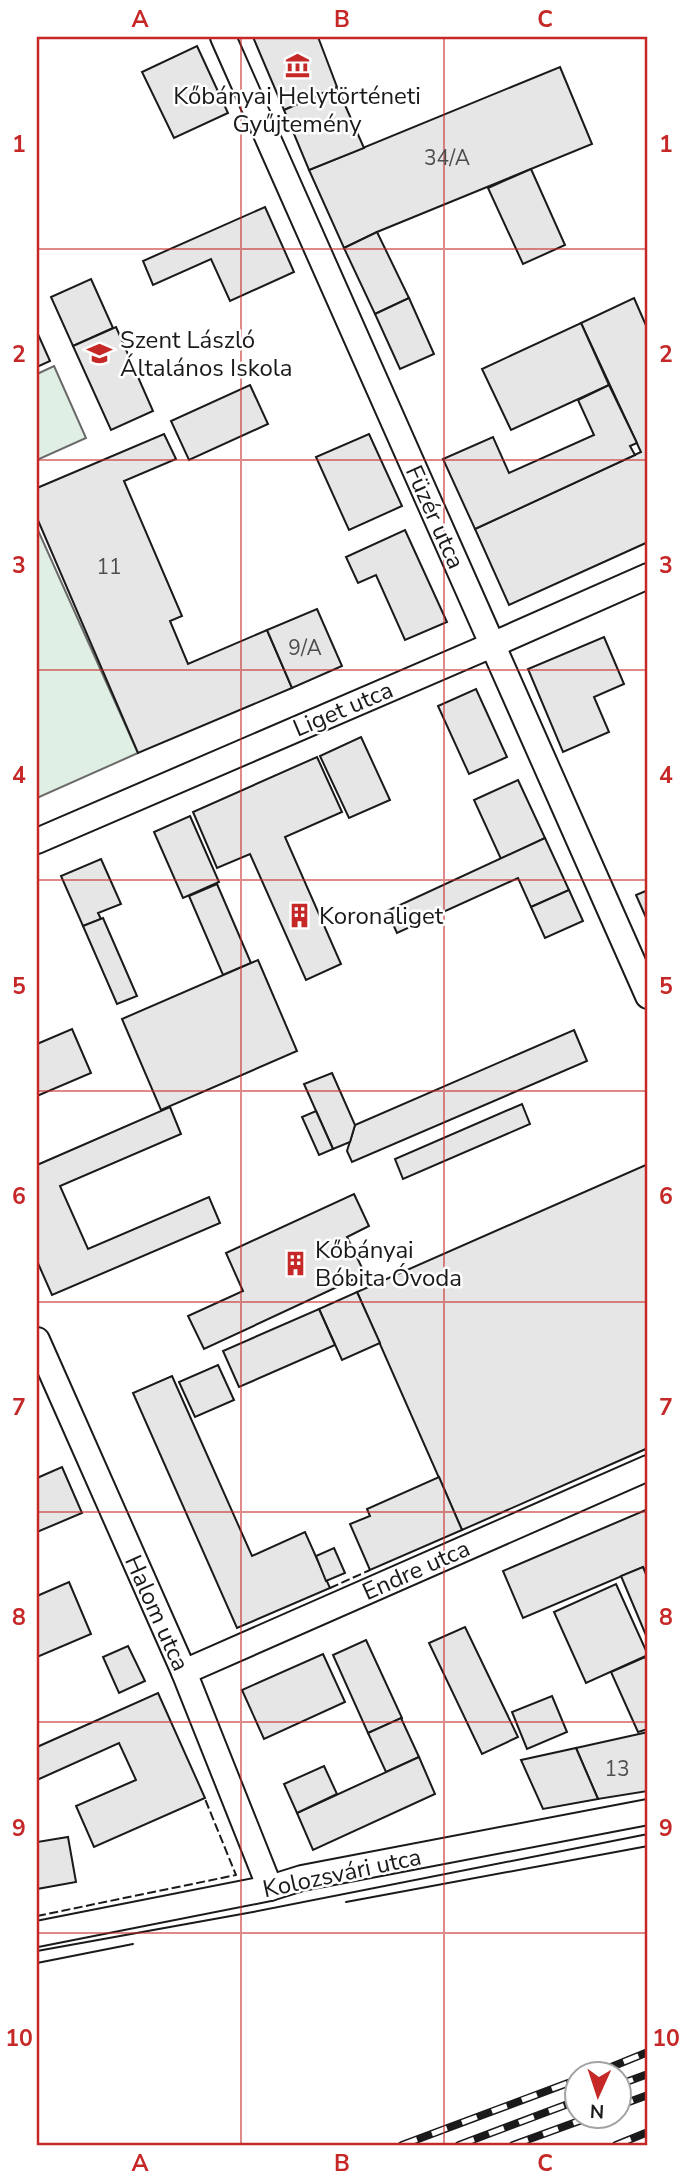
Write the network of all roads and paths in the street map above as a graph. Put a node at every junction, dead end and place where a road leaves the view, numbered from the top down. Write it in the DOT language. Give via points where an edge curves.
graph roads {
  1 [pos="223,37"];
  2 [pos="648,576"];
  3 [pos="492,645"];
  4 [pos="37,841"];
  5 [pos="648,996"];
  6 [pos="37,1340"];
  7 [pos="648,1468"];
  8 [pos="184,1672"];
  9 [pos="648,1812"];
  10 [pos="270,1888"];
  11 [pos="37,1934"];
  1 -- 3 [label="street, Füzér utca"];
  2 -- 3 [label="street, Liget utca"];
  3 -- 4 [label="street, Liget utca"];
  3 -- 5 [label="street, Füzér utca"];
  6 -- 8 [label="street, Halom utca"];
  7 -- 8 [label="street, Endre utca"];
  8 -- 10 [label="street, Halom utca"];
  9 -- 10 [label="street, Kolozsvári utca"];
  10 -- 11 [label="street, Kolozsvári utca"];
}
